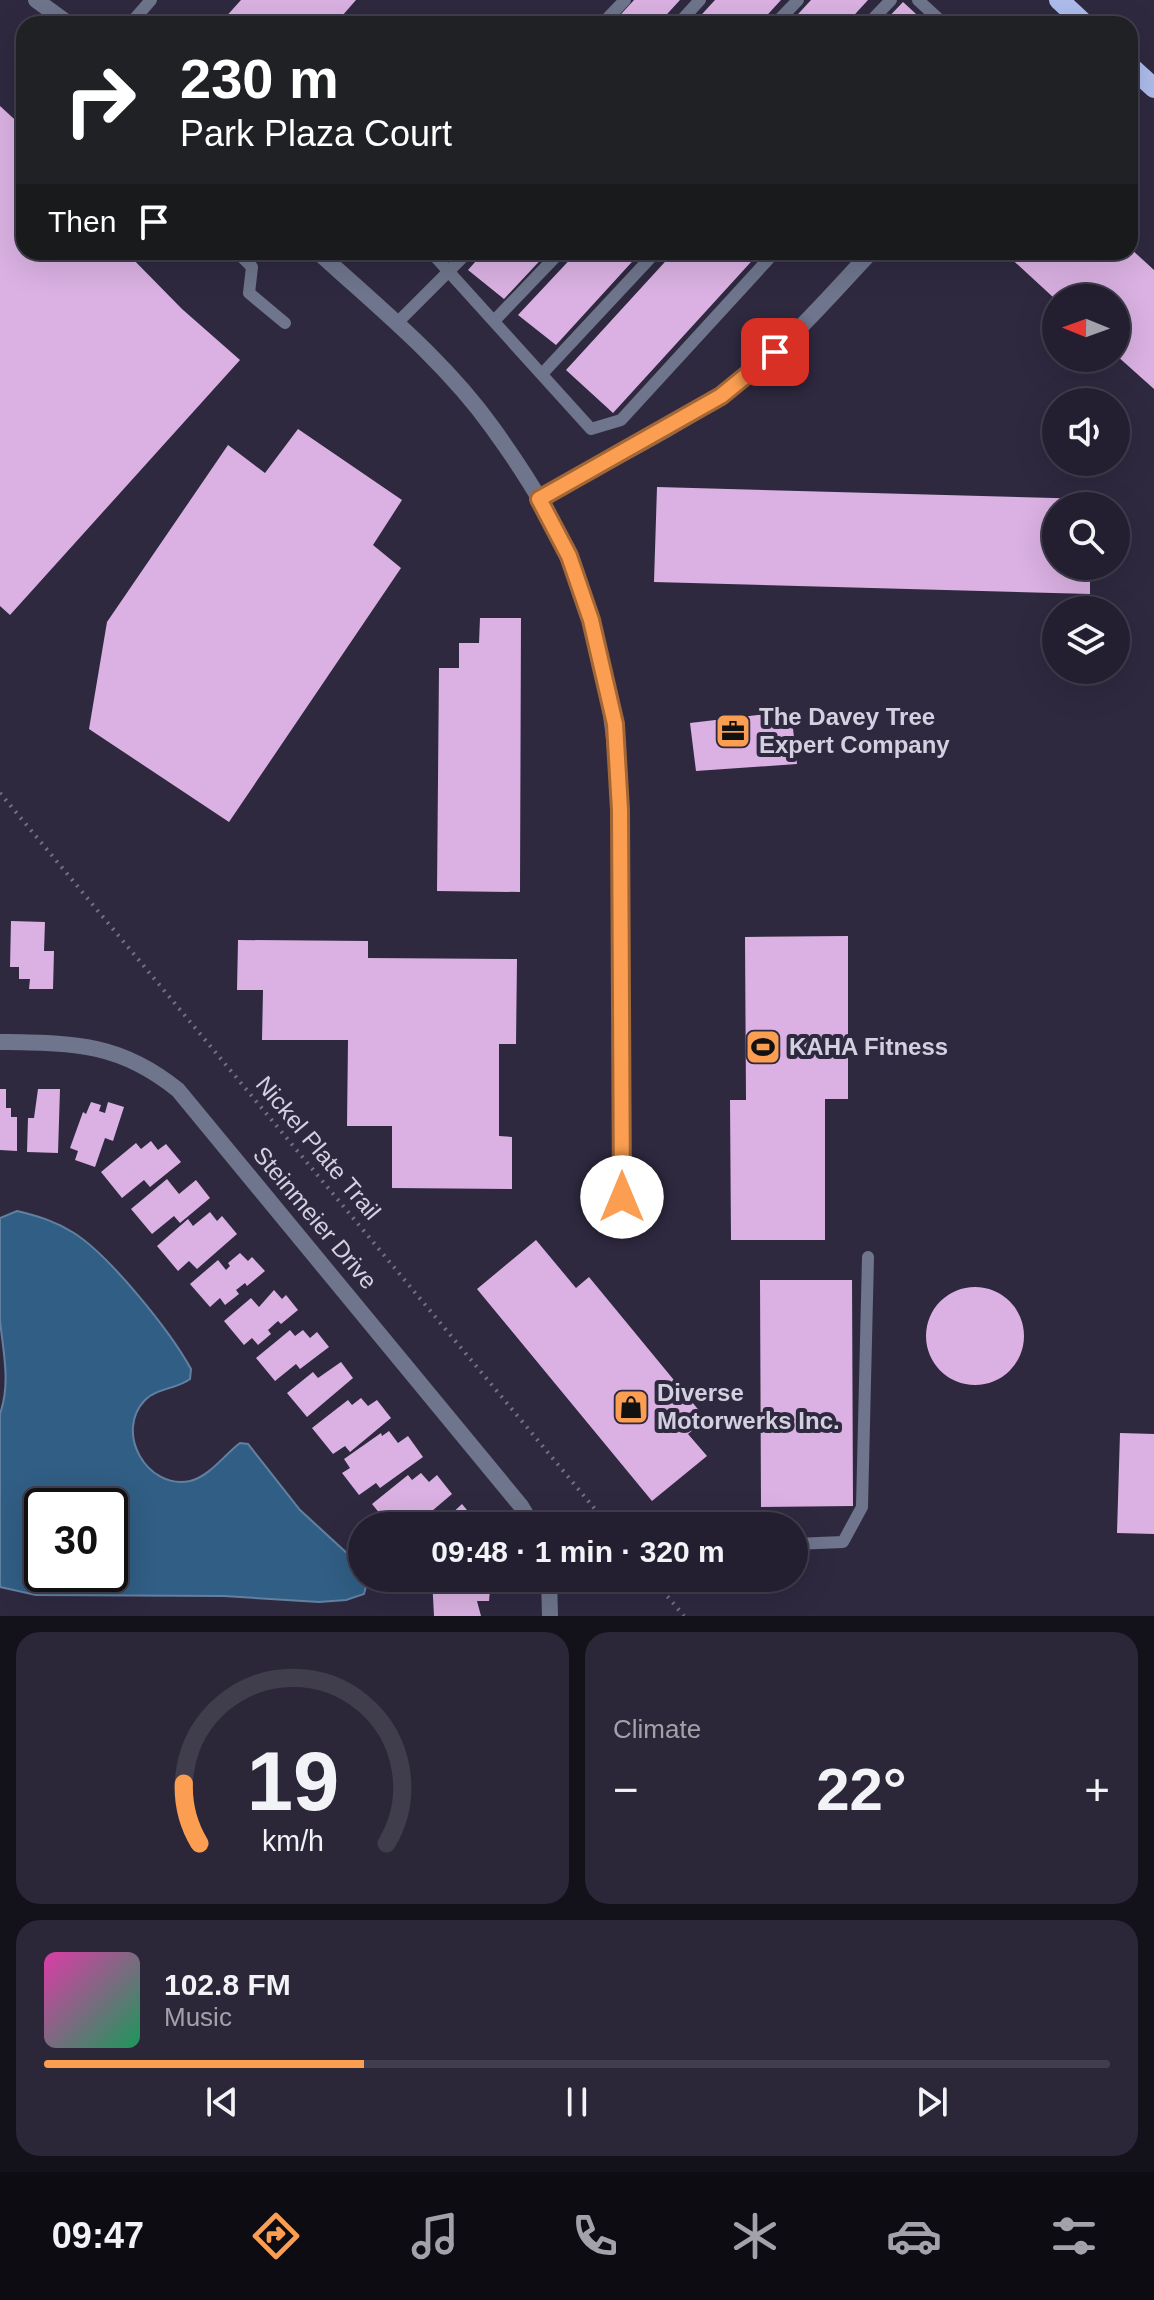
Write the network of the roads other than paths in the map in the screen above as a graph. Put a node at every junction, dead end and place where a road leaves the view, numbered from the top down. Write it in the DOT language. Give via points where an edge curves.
graph roads {
  1 [pos="36,0"];
  2 [pos="151,0"];
  3 [pos="625,0"];
  4 [pos="700,0"];
  5 [pos="798,0"];
  6 [pos="891,0"];
  7 [pos="918,0"];
  8 [pos="1059,0"];
  9 [pos="58,16"];
  10 [pos="137,16"];
  11 [pos="610,16"];
  12 [pos="685,16"];
  13 [pos="783,16"];
  14 [pos="876,16"];
  15 [pos="935,16"];
  16 [pos="1076,16"];
  17 [pos="1138,73"];
  18 [pos="1154,88"];
  19 [pos="245,260"];
  20 [pos="327,260"];
  21 [pos="439,260"];
  22 [pos="461,260"];
  23 [pos="552,260"];
  24 [pos="649,260"];
  25 [pos="768,260"];
  26 [pos="863,260"];
  27 [pos="450,272"];
  28 [pos="494,321"];
  29 [pos="285,323"];
  30 [pos="396,324"];
  31 [pos="542,374"];
  32 [pos="539,499"];
  33 [pos="0,1042"];
  34 [pos="622,1197"];
  35 [pos="868,1257"];
  36 [pos="525,1512"];
  37 [pos="808,1543"];
  38 [pos="551,1592"];
  39 [pos="550,1616"];
  1 -- 9 [label="street"];
  2 -- 10 [label="lane"];
  3 -- 11 [label="lane"];
  4 -- 12 [label="lane"];
  5 -- 13 [label="lane"];
  6 -- 14 [label="lane"];
  7 -- 15 [label="lane"];
  8 -- 16 [label="main road"];
  17 -- 18 [label="main road"];
  19 -- 29 [label="lane" via="252,267 249,293"];
  20 -- 30 [label="street"];
  21 -- 27 [label="lane"];
  22 -- 27 [label="lane"];
  23 -- 28 [label="lane"];
  24 -- 31 [label="lane"];
  25 -- 31 [label="lane" via="621,420 591,429"];
  26 -- 32 [label="street" via="783,345 737,384"];
  27 -- 28 [label="lane"];
  27 -- 30 [label="lane"];
  28 -- 31 [label="lane"];
  30 -- 32 [label="street" via="471,401"];
  32 -- 34 [label="street" via="569,556 591,620 615,724"];
  33 -- 36 [label="street, Steinmeier Drive" via="103,1048 147,1067 178,1090"];
  35 -- 37 [label="lane" via="862,1507 843,1542"];
  38 -- 39 [label="street"];
}
